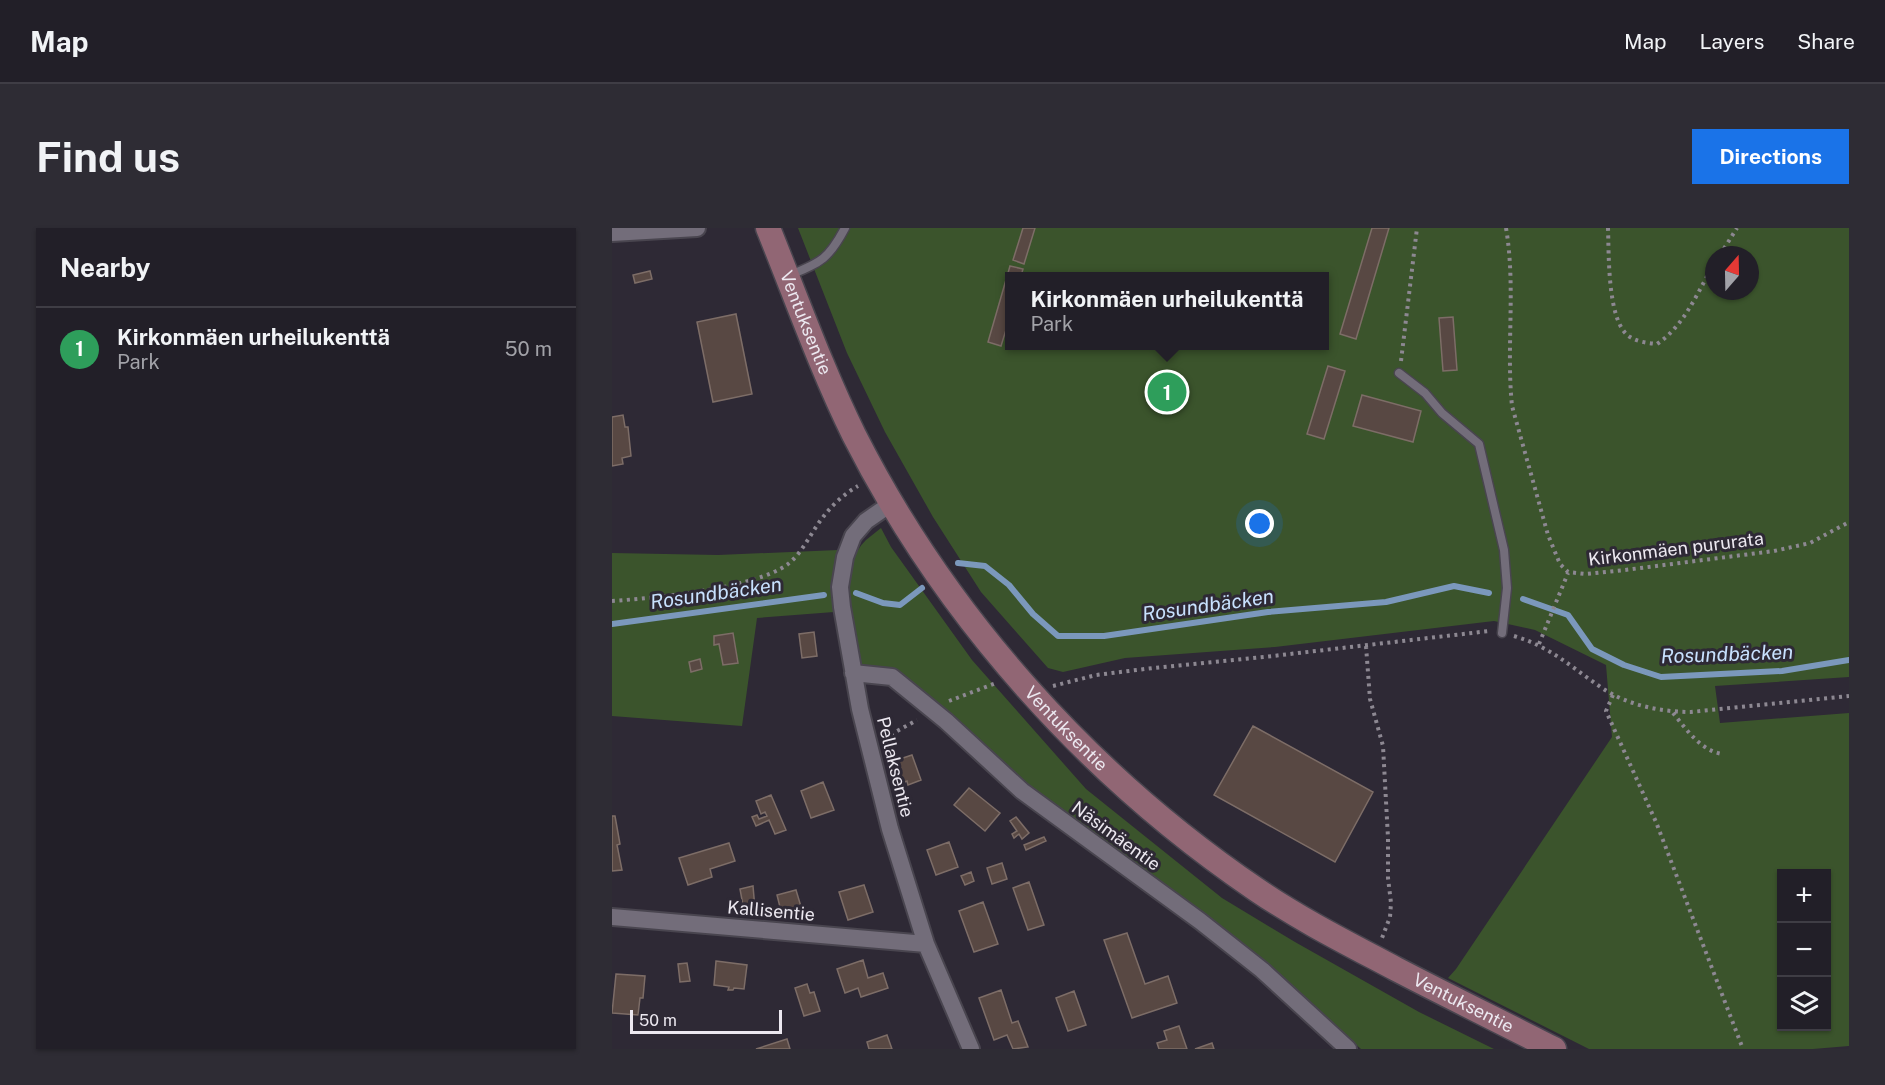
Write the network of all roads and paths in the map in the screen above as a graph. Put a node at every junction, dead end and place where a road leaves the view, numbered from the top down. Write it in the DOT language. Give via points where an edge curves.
graph roads {
  1 [pos="697,228"];
  2 [pos="768,228"];
  3 [pos="845,228"];
  4 [pos="1417,228"];
  5 [pos="1506,228"];
  6 [pos="1608,228"];
  7 [pos="1737,228"];
  8 [pos="612,233"];
  9 [pos="1726,246"];
  10 [pos="786,276"];
  11 [pos="1705,280"];
  12 [pos="1399,373"];
  13 [pos="885,507"];
  14 [pos="1849,522"];
  15 [pos="1568,572"];
  16 [pos="612,601"];
  17 [pos="1502,633"];
  18 [pos="1539,644"];
  19 [pos="1366,646"];
  20 [pos="853,673"];
  21 [pos="992,673"];
  22 [pos="1045,678"];
  23 [pos="999,682"];
  24 [pos="1613,694"];
  25 [pos="1849,696"];
  26 [pos="1673,712"];
  27 [pos="1722,754"];
  28 [pos="612,917"];
  29 [pos="926,944"];
  30 [pos="1372,956"];
  31 [pos="971,1049"];
  32 [pos="1348,1049"];
  33 [pos="1554,1049"];
  34 [pos="1743,1049"];
  1 -- 8 [label="street"];
  2 -- 10 [label="main road, Ventuksentie"];
  3 -- 10 [label="lane" via="832,251 818,263"];
  4 -- 12 [label="path"];
  5 -- 15 [label="path, Kirkonmäen pururata" via="1512,273 1512,406 1550,543"];
  6 -- 11 [label="path" via="1613,309 1628,336 1657,344 1669,336"];
  7 -- 9 [label="path"];
  10 -- 13 [label="main road, Ventuksentie"];
  12 -- 17 [label="lane" via="1479,444 1504,550 1507,588"];
  13 -- 16 [label="path" via="863,483 834,504 788,564 765,575 735,585"];
  13 -- 20 [label="street, Pellaksentie" via="853,536 845,557 840,587"];
  13 -- 30 [label="main road, Ventuksentie" via="1038,700 1146,807 1258,891"];
  14 -- 15 [label="path, Kirkonmäen pururata" via="1810,543 1774,551 1587,574"];
  15 -- 18 [label="path"];
  17 -- 18 [label="path"];
  17 -- 19 [label="path" via="1483,631"];
  18 -- 24 [label="path"];
  19 -- 22 [label="path" via="1096,675 1052,686"];
  19 -- 30 [label="path" via="1370,699 1383,746 1391,903 1387,929"];
  20 -- 29 [label="street, Pellaksentie" via="890,829"];
  20 -- 32 [label="street, Näsimäentie" via="892,677 1022,791 1262,970"];
  21 -- 23 [label="path"];
  24 -- 26 [label="path"];
  24 -- 34 [label="path" via="1606,711 1656,822"];
  25 -- 26 [label="path"];
  26 -- 27 [label="path" via="1710,752"];
  28 -- 29 [label="street, Kallisentie"];
  29 -- 31 [label="street, Pellaksentie"];
  30 -- 33 [label="main road, Ventuksentie"];
}
